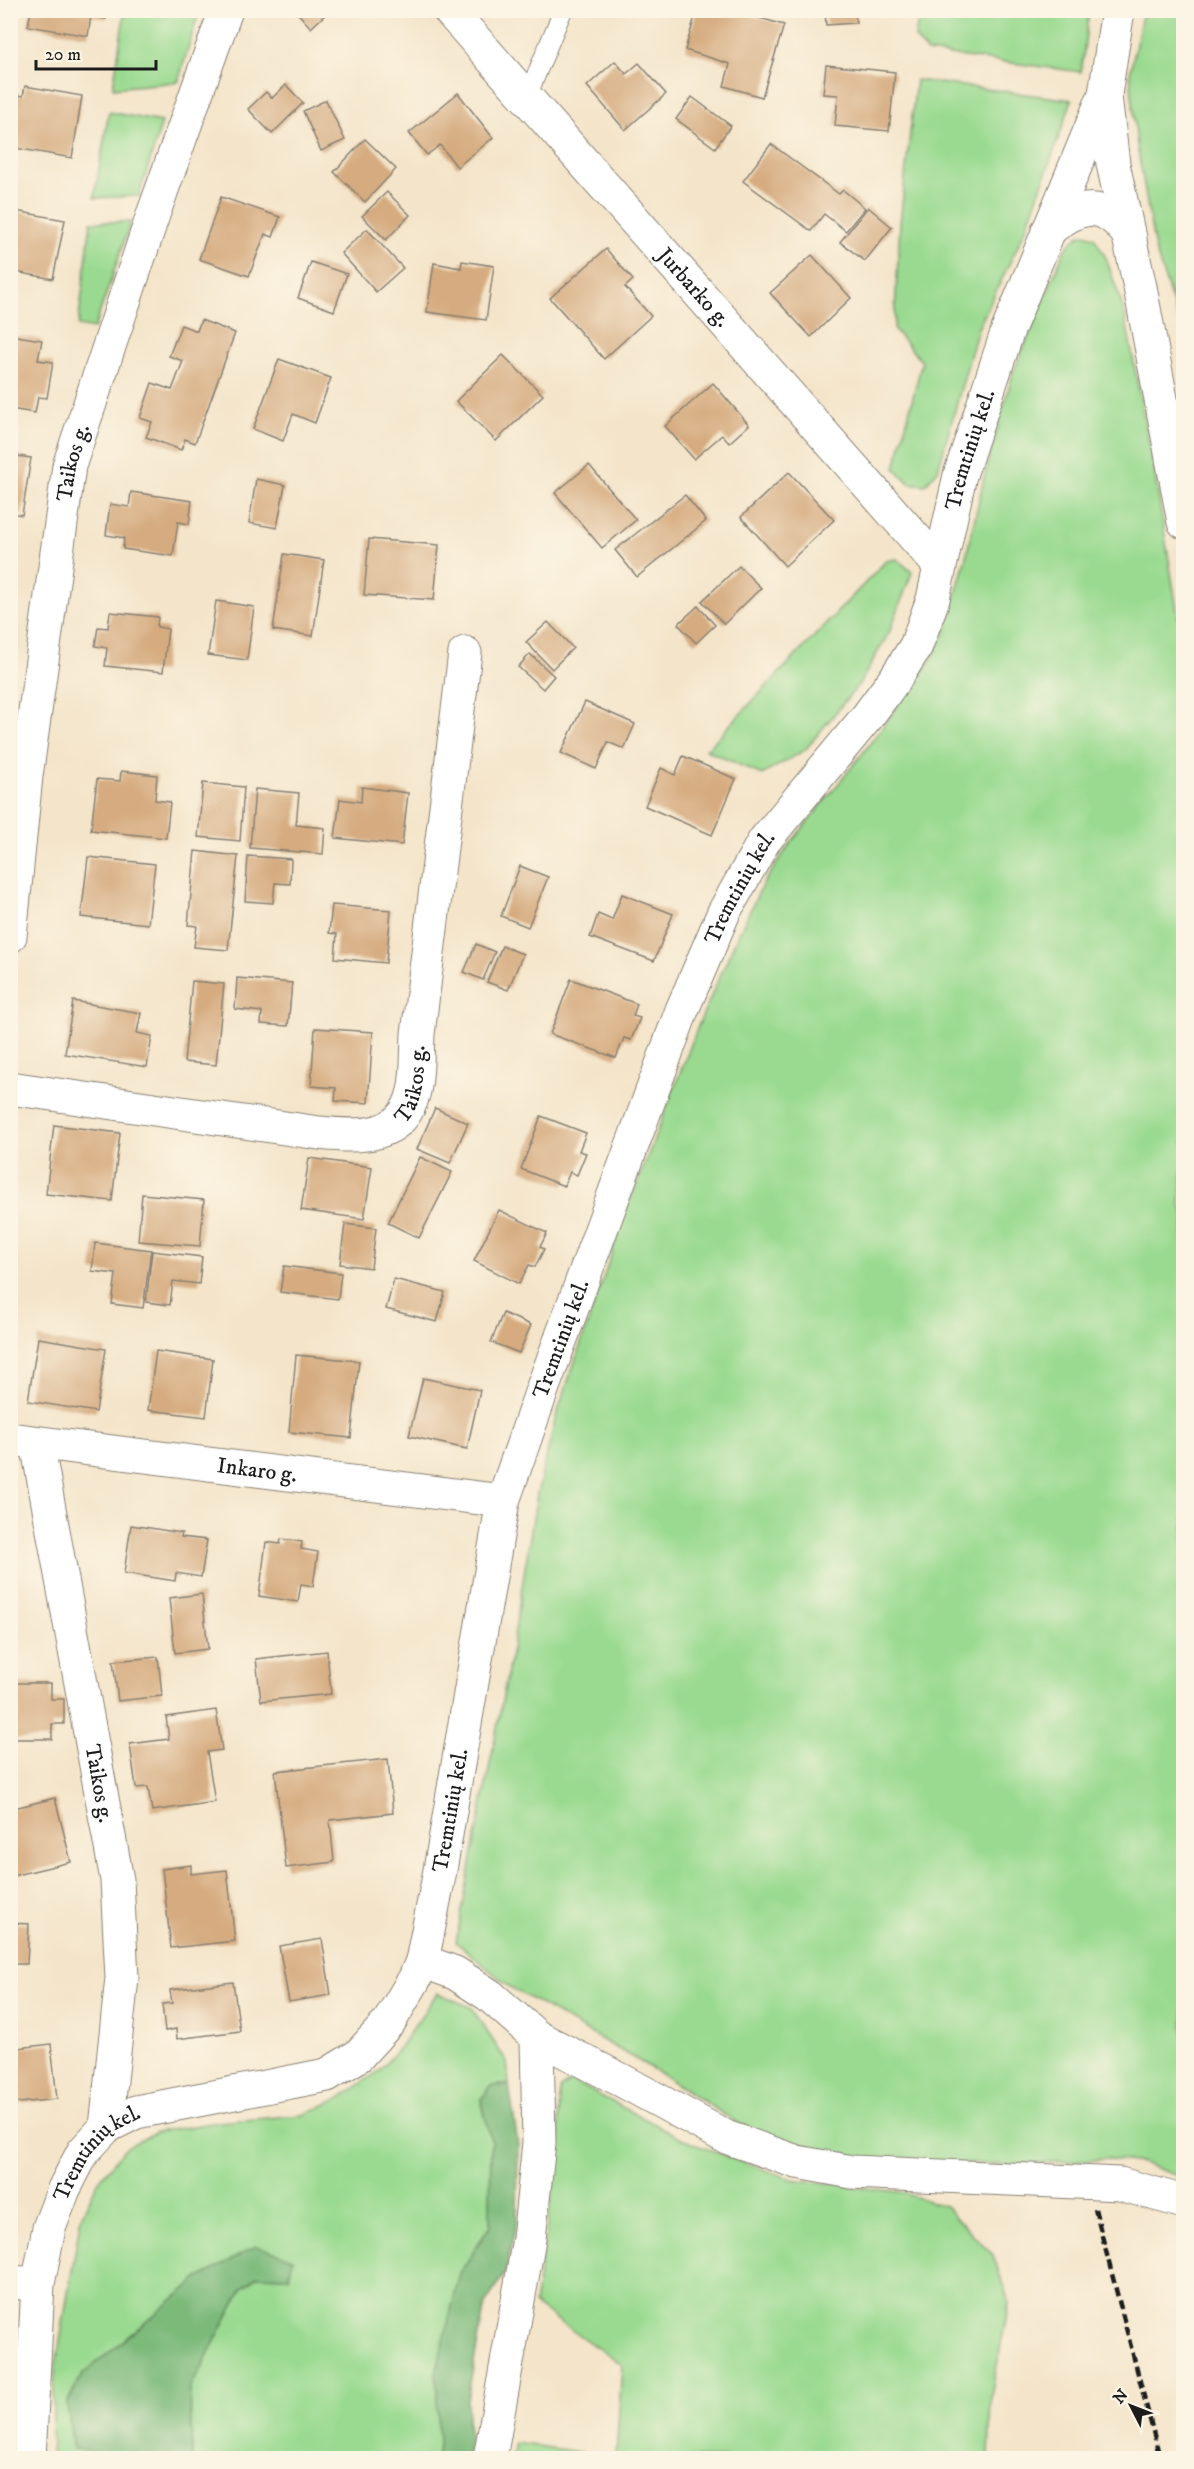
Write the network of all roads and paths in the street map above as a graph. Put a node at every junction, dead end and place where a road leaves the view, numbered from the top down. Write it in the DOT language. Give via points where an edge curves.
graph roads {
  1 [pos="225,10"];
  2 [pos="449,10"];
  3 [pos="563,10"];
  4 [pos="1118,10"];
  5 [pos="1105,94"];
  6 [pos="527,97"];
  7 [pos="1048,231"];
  8 [pos="1130,237"];
  9 [pos="1184,522"];
  10 [pos="939,565"];
  11 [pos="465,653"];
  12 [pos="10,936"];
  13 [pos="10,1088"];
  14 [pos="24,1441"];
  15 [pos="503,1502"];
  16 [pos="422,1961"];
  17 [pos="537,2037"];
  18 [pos="106,2127"];
  19 [pos="1184,2202"];
  20 [pos="24,2283"];
  21 [pos="29,2458"];
  22 [pos="490,2458"];
  1 -- 12 [label="street, Taikos g." via="69,466 26,776"];
  2 -- 6 [label="street, Jurbarko g."];
  3 -- 6 [label="lane"];
  4 -- 5 [label="street, Tremtinių kel."];
  5 -- 7 [label="street, Tremtinių kel."];
  5 -- 8 [label="street, Tremtinių kel." via="1113,164"];
  6 -- 10 [label="street, Jurbarko g."];
  7 -- 8 [label="street" via="1066,216 1094,209 1119,222"];
  7 -- 10 [label="street, Tremtinių kel." via="1008,330 960,475"];
  8 -- 9 [label="street, Tremtinių kel."];
  10 -- 15 [label="street, Tremtinių kel." via="933,599 916,646 867,717 764,841 724,912 682,1010"];
  11 -- 13 [label="street, Taikos g." via="414,1091 404,1116 382,1132 354,1136"];
  14 -- 15 [label="street, Inkaro g."];
  14 -- 18 [label="street, Taikos g." via="117,1880 122,1978"];
  15 -- 16 [label="street, Tremtinių kel."];
  16 -- 17 [label="street" via="455,1972 489,1995"];
  16 -- 18 [label="street, Tremtinių kel." via="389,2022 358,2056 327,2075 162,2105 135,2112"];
  17 -- 19 [label="street" via="726,2137 797,2162 852,2172 1120,2184"];
  17 -- 22 [label="street" via="539,2143 529,2239"];
  18 -- 20 [label="street, Tremtinių kel." via="83,2152"];
  20 -- 21 [label="street, Tremtinių kel."];
}
